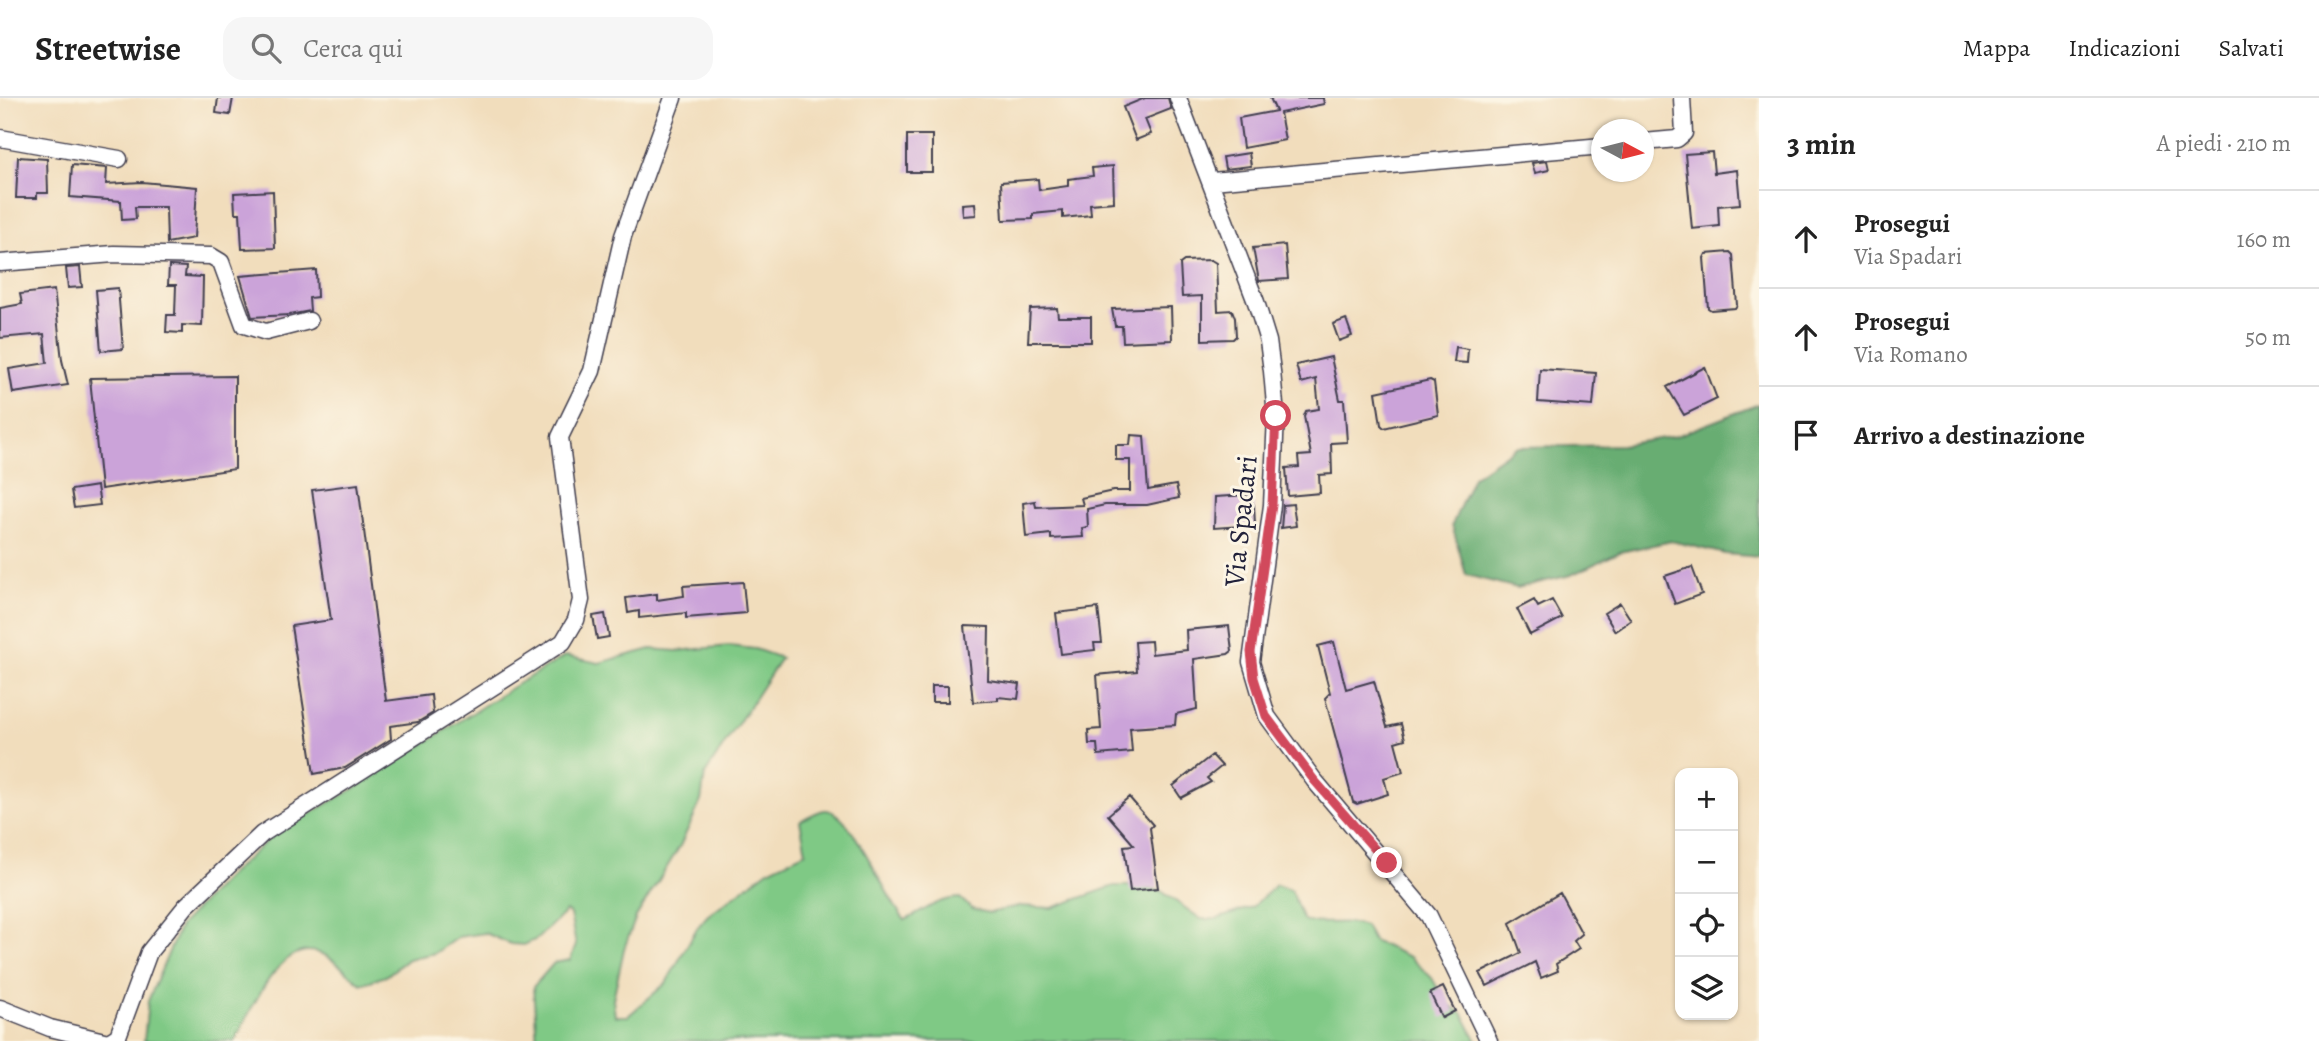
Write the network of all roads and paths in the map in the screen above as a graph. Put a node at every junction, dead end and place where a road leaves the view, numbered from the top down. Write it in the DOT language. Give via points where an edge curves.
graph roads {
  1 [pos="673,98"];
  2 [pos="1178,98"];
  3 [pos="1682,98"];
  4 [pos="0,138"];
  5 [pos="1654,141"];
  6 [pos="1591,147"];
  7 [pos="119,159"];
  8 [pos="1212,181"];
  9 [pos="0,262"];
  10 [pos="309,321"];
  11 [pos="0,1008"];
  12 [pos="107,1041"];
  13 [pos="1489,1041"];
  1 -- 12 [label="street" via="623,236 592,371 560,437 581,600 563,642 262,834 186,906 149,952 118,1036"];
  2 -- 8 [label="street, Via Spadari"];
  3 -- 5 [label="street" via="1684,133 1677,139"];
  4 -- 7 [label="street"];
  6 -- 8 [label="street"];
  8 -- 13 [label="street, Via Spadari" via="1268,341 1272,371 1276,416 1272,505 1251,662 1266,716 1429,916"];
  9 -- 10 [label="street" via="114,254 211,256 222,262 244,325 266,332"];
  11 -- 12 [label="street" via="50,1028"];
}
